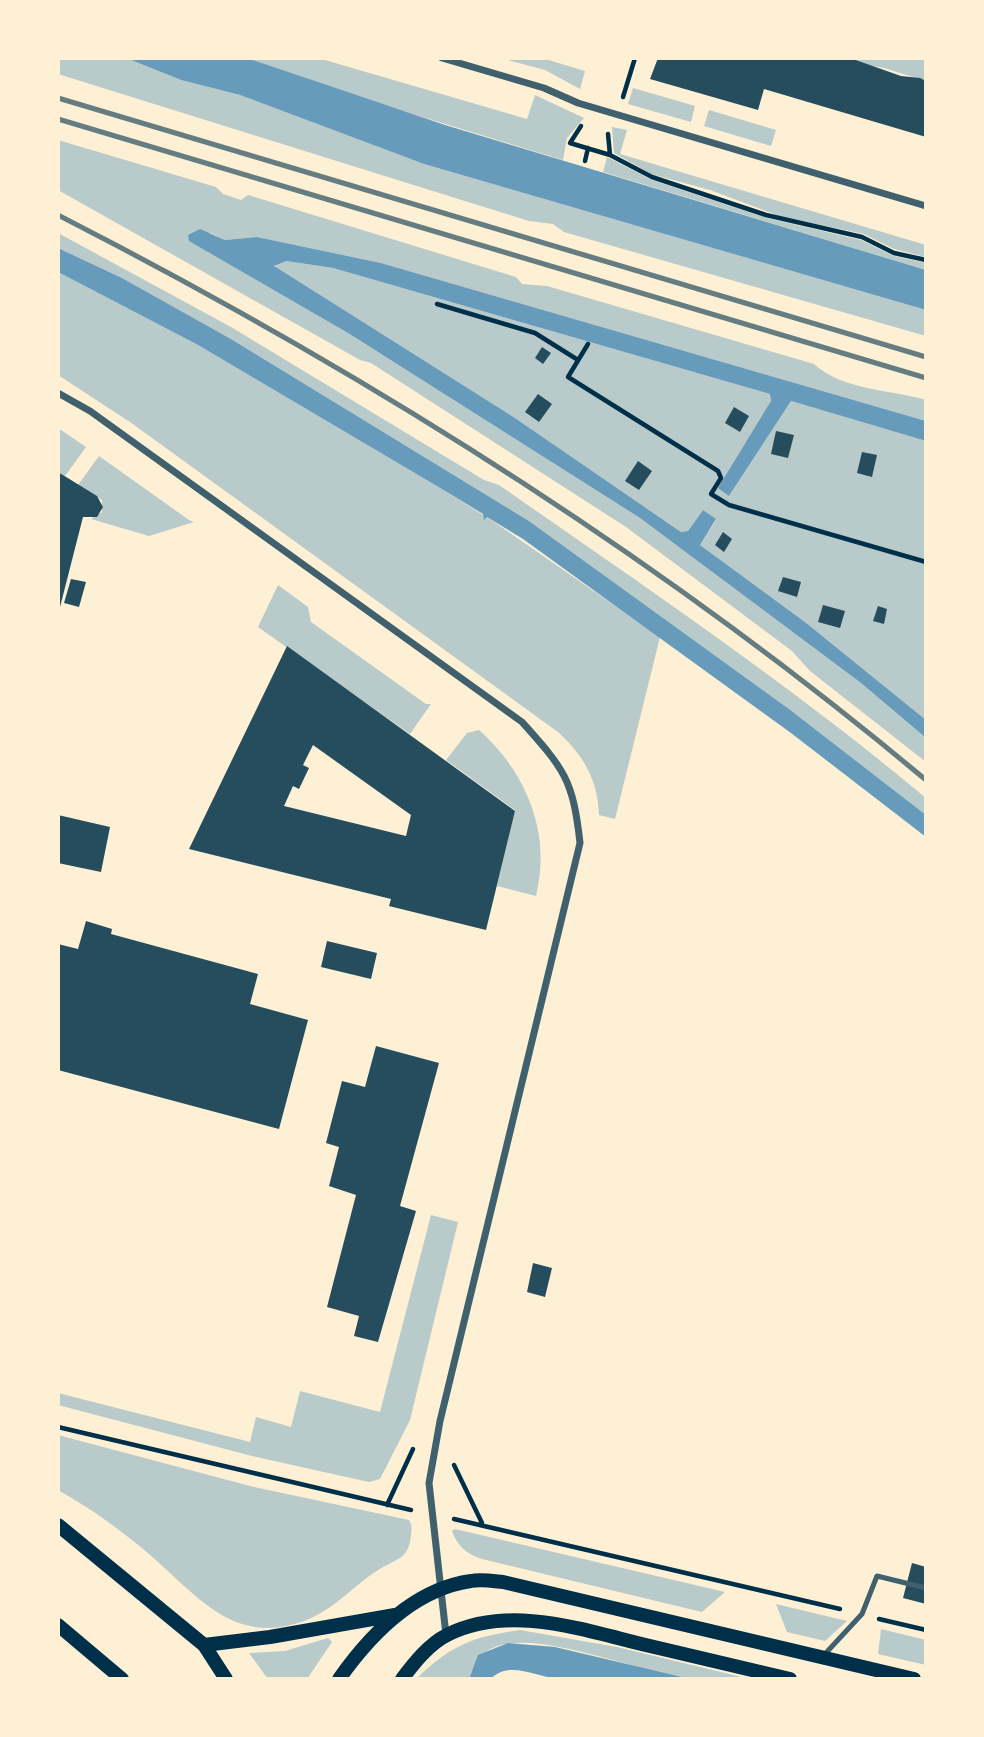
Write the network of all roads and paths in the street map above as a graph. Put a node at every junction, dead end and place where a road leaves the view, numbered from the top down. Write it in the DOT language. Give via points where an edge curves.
graph roads {
  1 [pos="442,58"];
  2 [pos="635,58"];
  3 [pos="590,106"];
  4 [pos="615,114"];
  5 [pos="587,148"];
  6 [pos="610,155"];
  7 [pos="585,161"];
  8 [pos="926,206"];
  9 [pos="926,260"];
  10 [pos="437,304"];
  11 [pos="588,344"];
  12 [pos="578,360"];
  13 [pos="58,393"];
  14 [pos="926,562"];
  15 [pos="440,1421"];
  16 [pos="58,1427"];
  17 [pos="433,1514"];
  18 [pos="482,1524"];
  19 [pos="58,1525"];
  20 [pos="926,1588"];
  21 [pos="439,1591"];
  22 [pos="862,1614"];
  23 [pos="394,1615"];
  24 [pos="58,1625"];
  25 [pos="926,1630"];
  26 [pos="446,1635"];
  27 [pos="204,1645"];
  28 [pos="822,1657"];
  29 [pos="122,1679"];
  30 [pos="226,1679"];
  31 [pos="339,1679"];
  32 [pos="402,1679"];
  33 [pos="790,1679"];
  34 [pos="914,1679"];
  1 -- 3 [label="street"];
  2 -- 4 [label="path"];
  3 -- 4 [label="street"];
  3 -- 5 [label="path" via="570,138 570,143"];
  4 -- 6 [label="path" via="608,128"];
  4 -- 8 [label="street"];
  5 -- 6 [label="path"];
  5 -- 7 [label="path"];
  6 -- 9 [label="path" via="652,177 765,215 862,237 894,253"];
  10 -- 12 [label="path" via="536,333"];
  11 -- 12 [label="path"];
  12 -- 14 [label="path" via="568,377 718,471 721,478 711,494 729,505"];
  13 -- 15 [label="street" via="90,411 522,722 559,763 575,800 580,843"];
  15 -- 17 [label="street" via="429,1483"];
  15 -- 18 [label="path" via="456,1472"];
  16 -- 17 [label="path"];
  17 -- 18 [label="path"];
  17 -- 21 [label="street"];
  18 -- 22 [label="path"];
  19 -- 27 [label="main road"];
  20 -- 22 [label="lane" via="877,1576"];
  21 -- 23 [label="main road"];
  21 -- 26 [label="street"];
  21 -- 28 [label="main road" via="471,1581 503,1582"];
  22 -- 25 [label="path"];
  22 -- 28 [label="lane"];
  23 -- 27 [label="main road"];
  23 -- 31 [label="main road"];
  24 -- 29 [label="main road"];
  26 -- 32 [label="main road" via="416,1660"];
  26 -- 33 [label="main road" via="505,1620 536,1622"];
  27 -- 30 [label="main road"];
  28 -- 34 [label="main road"];
}
